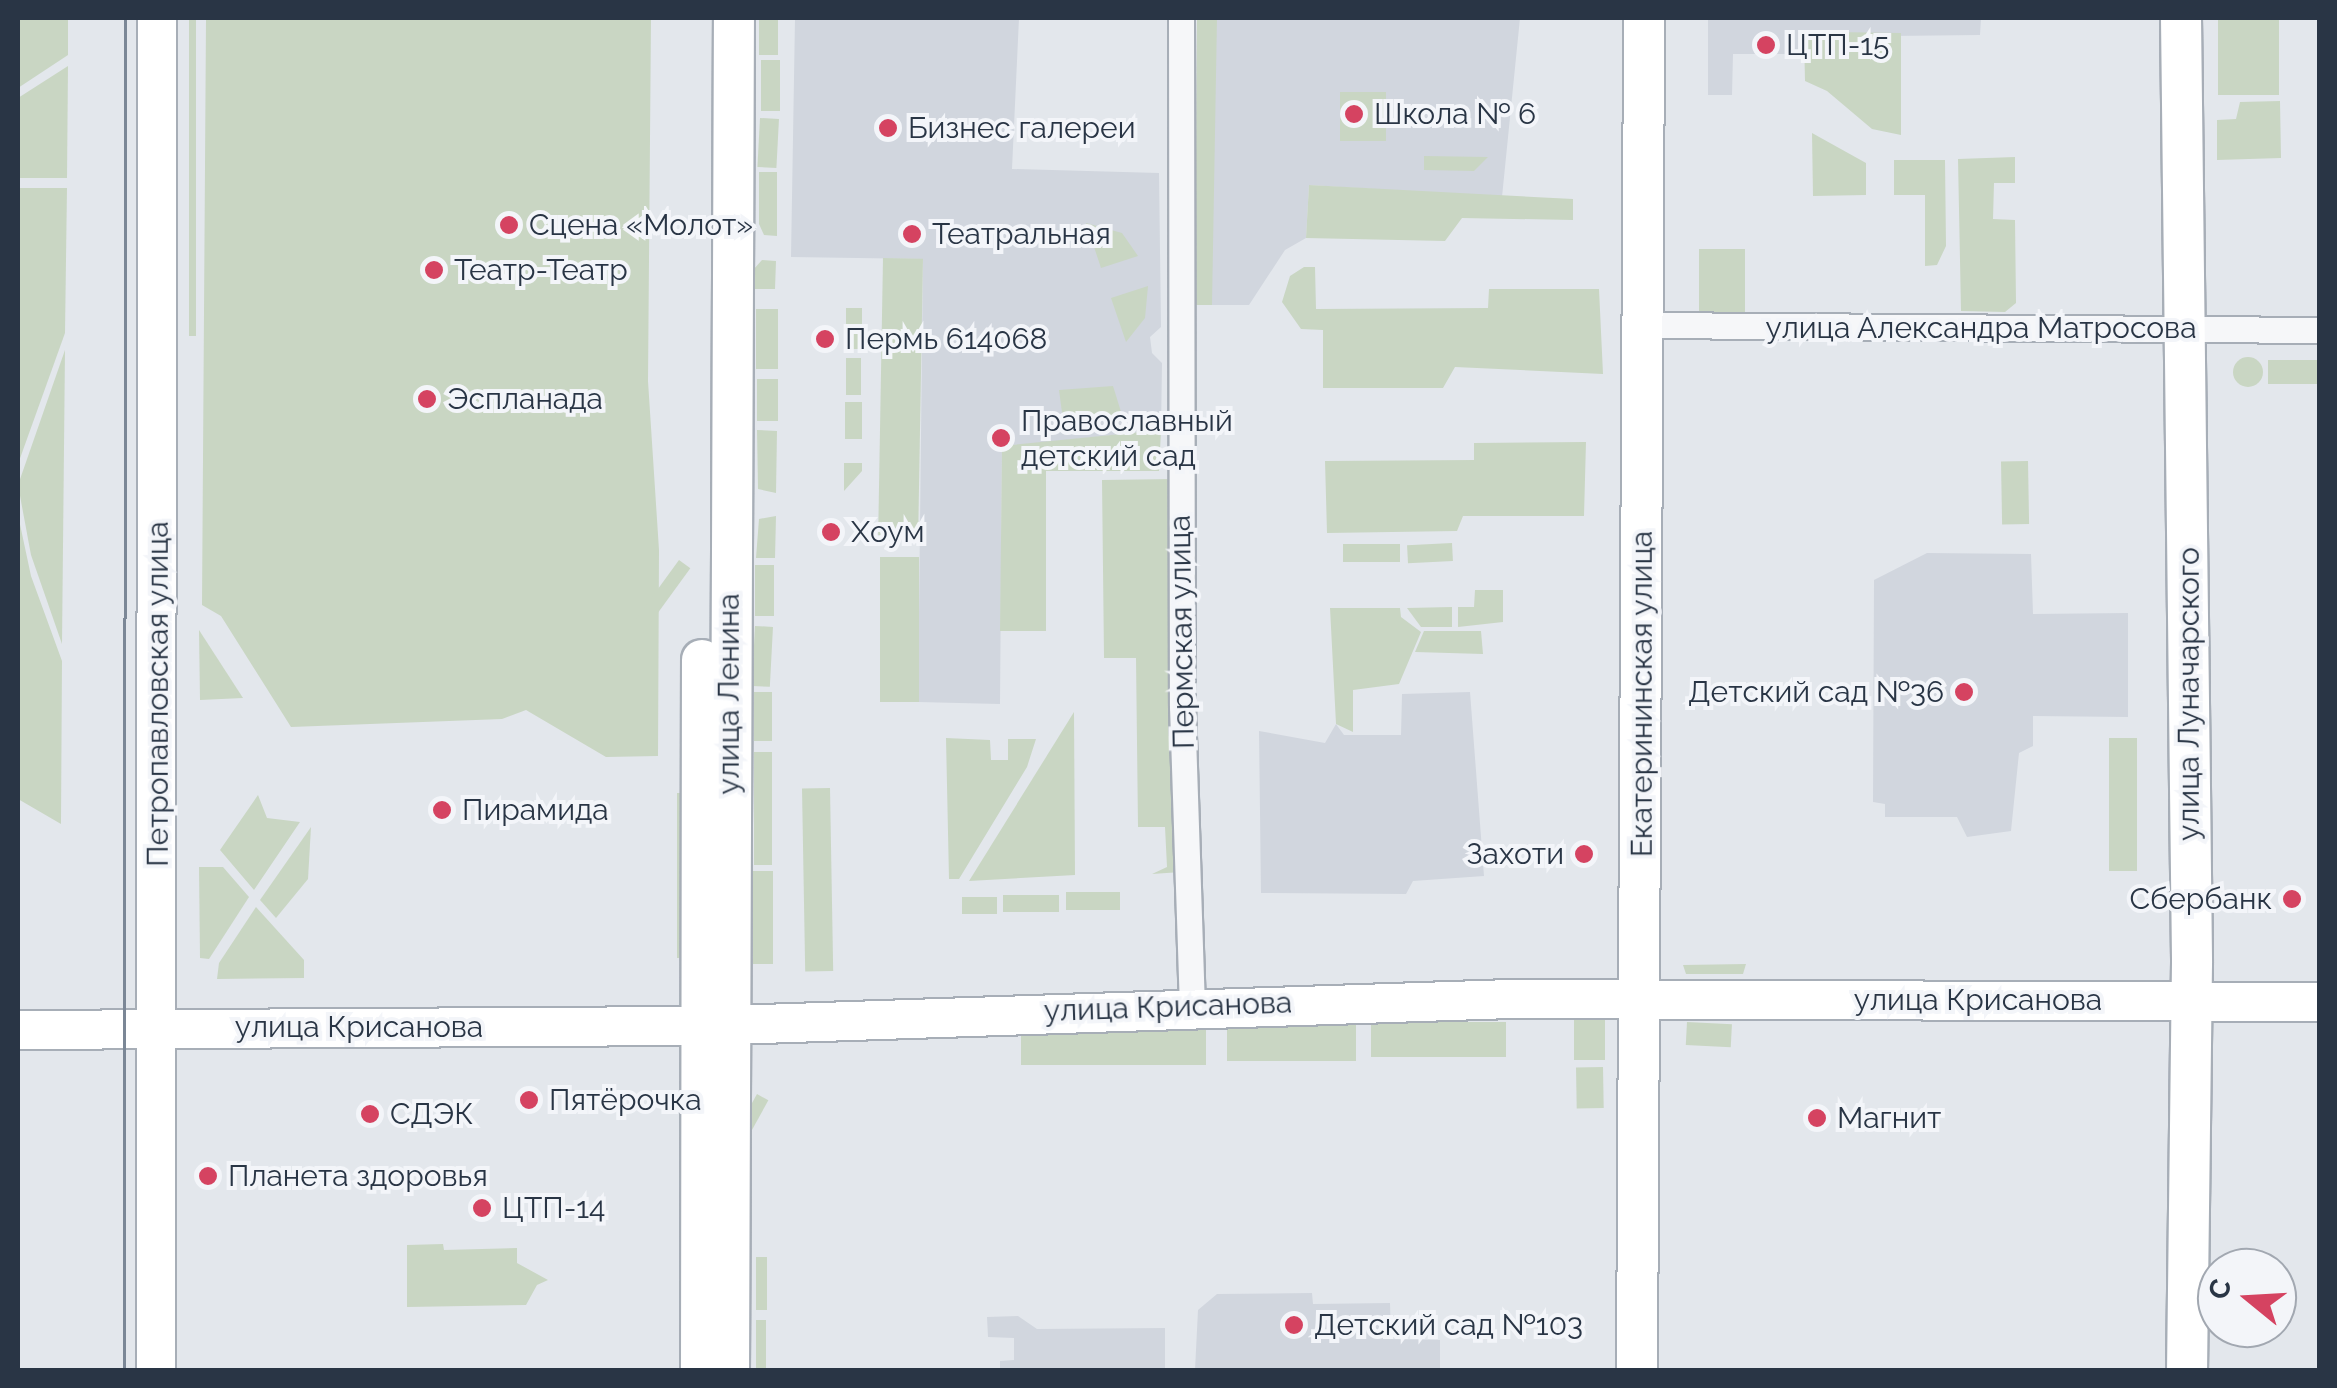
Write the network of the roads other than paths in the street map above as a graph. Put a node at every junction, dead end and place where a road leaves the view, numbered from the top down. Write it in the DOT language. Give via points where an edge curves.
graph roads {
  1 [pos="157,18"];
  2 [pos="708,18"];
  3 [pos="734,18"];
  4 [pos="1181,18"];
  5 [pos="1644,18"];
  6 [pos="2181,18"];
  7 [pos="1643,325"];
  8 [pos="2185,328"];
  9 [pos="2320,330"];
  10 [pos="1642,999"];
  11 [pos="2191,1002"];
  12 [pos="2320,1002"];
  13 [pos="1192,1006"];
  14 [pos="715,1025"];
  15 [pos="158,1028"];
  16 [pos="18,1030"];
  17 [pos="156,1370"];
  18 [pos="701,1370"];
  19 [pos="730,1370"];
  20 [pos="1636,1370"];
  21 [pos="2186,1370"];
  1 -- 15 [label="main road, Петропавловская улица"];
  2 -- 14 [label="main road, улица Ленина"];
  3 -- 14 [label="main road, улица Ленина"];
  4 -- 13 [label="street, Пермская улица" via="1182,706"];
  5 -- 7 [label="main road, Екатерининская улица"];
  6 -- 8 [label="main road, улица Луначарского"];
  7 -- 8 [label="street, улица Александра Матросова"];
  7 -- 10 [label="main road, Екатерининская улица"];
  8 -- 9 [label="street, улица Александра Матросова"];
  8 -- 11 [label="main road, улица Луначарского"];
  10 -- 11 [label="main road, улица Крисанова"];
  10 -- 13 [label="main road, улица Крисанова"];
  10 -- 20 [label="main road, Екатерининская улица"];
  11 -- 12 [label="main road, улица Крисанова"];
  11 -- 21 [label="main road, улица Луначарского"];
  13 -- 14 [label="main road, улица Крисанова"];
  14 -- 15 [label="main road, улица Крисанова"];
  14 -- 18 [label="main road, улица Ленина"];
  14 -- 19 [label="main road, улица Ленина"];
  15 -- 16 [label="main road, улица Крисанова"];
  15 -- 17 [label="main road, Петропавловская улица"];
}
